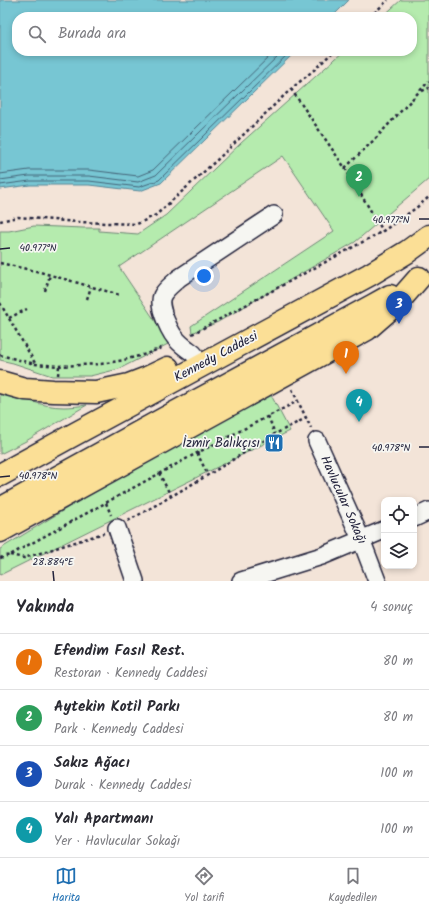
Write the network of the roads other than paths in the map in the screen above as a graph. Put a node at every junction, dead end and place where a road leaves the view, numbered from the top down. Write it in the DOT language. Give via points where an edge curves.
graph roads {
  1 [pos="274,215"];
  2 [pos="429,236"];
  3 [pos="424,275"];
  4 [pos="301,311"];
  5 [pos="186,348"];
  6 [pos="0,382"];
  7 [pos="317,442"];
  8 [pos="0,475"];
  9 [pos="0,509"];
  10 [pos="429,511"];
  11 [pos="417,517"];
  12 [pos="118,528"];
  13 [pos="0,531"];
  14 [pos="381,531"];
  15 [pos="361,539"];
  16 [pos="135,581"];
  17 [pos="240,581"];
  18 [pos="377,581"];
  1 -- 5 [label="street" via="180,278 161,297 160,304 167,323"];
  2 -- 4 [label="highway, Kennedy Caddesi" via="369,275"];
  3 -- 9 [label="highway" via="374,306"];
  3 -- 13 [label="highway" via="367,329"];
  4 -- 5 [label="highway"];
  4 -- 8 [label="highway, Kennedy Caddesi"];
  5 -- 6 [label="highway" via="147,378 96,392 25,389"];
  7 -- 15 [label="street, Havlucular Sokağı"];
  10 -- 11 [label="street"];
  12 -- 16 [label="street"];
  14 -- 15 [label="street"];
  15 -- 17 [label="street" via="322,556"];
  15 -- 18 [label="street, Havlucular Sokağı"];
}
